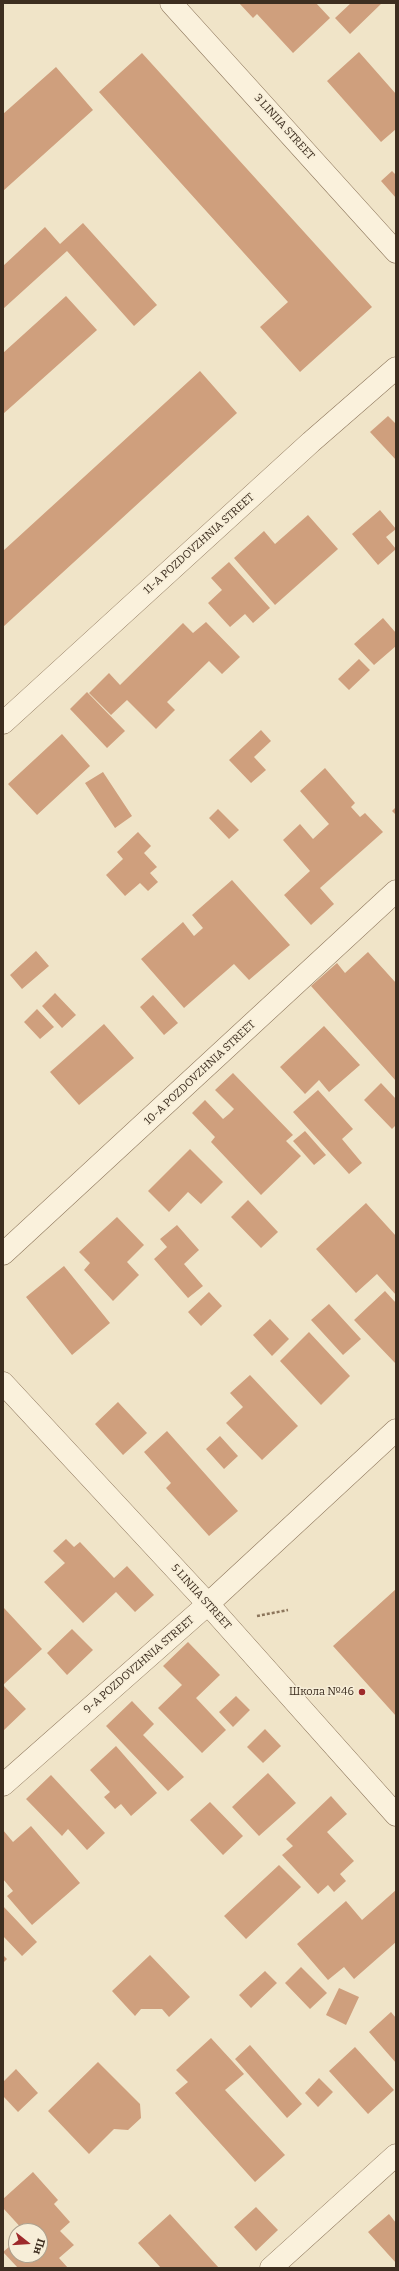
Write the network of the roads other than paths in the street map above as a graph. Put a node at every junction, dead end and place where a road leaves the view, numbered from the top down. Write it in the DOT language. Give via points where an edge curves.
graph roads {
  1 [pos="171,3"];
  2 [pos="396,252"];
  3 [pos="396,368"];
  4 [pos="3,723"];
  5 [pos="396,891"];
  6 [pos="3,1254"];
  7 [pos="3,1383"];
  8 [pos="396,1430"];
  9 [pos="208,1604"];
  10 [pos="3,1785"];
  11 [pos="396,1815"];
  12 [pos="396,2155"];
  13 [pos="271,2268"];
  1 -- 2 [label="street, 3 LINIIA STREET"];
  3 -- 4 [label="street, 11-A POZDOVZHNIA STREET" via="311,442"];
  5 -- 6 [label="street, 10-A POZDOVZHNIA STREET"];
  7 -- 9 [label="street, 5 LINIIA STREET"];
  8 -- 9 [label="street, 9-A POZDOVZHNIA STREET"];
  9 -- 10 [label="street, 9-A POZDOVZHNIA STREET"];
  9 -- 11 [label="street, 5 LINIIA STREET"];
  12 -- 13 [label="street"];
}
